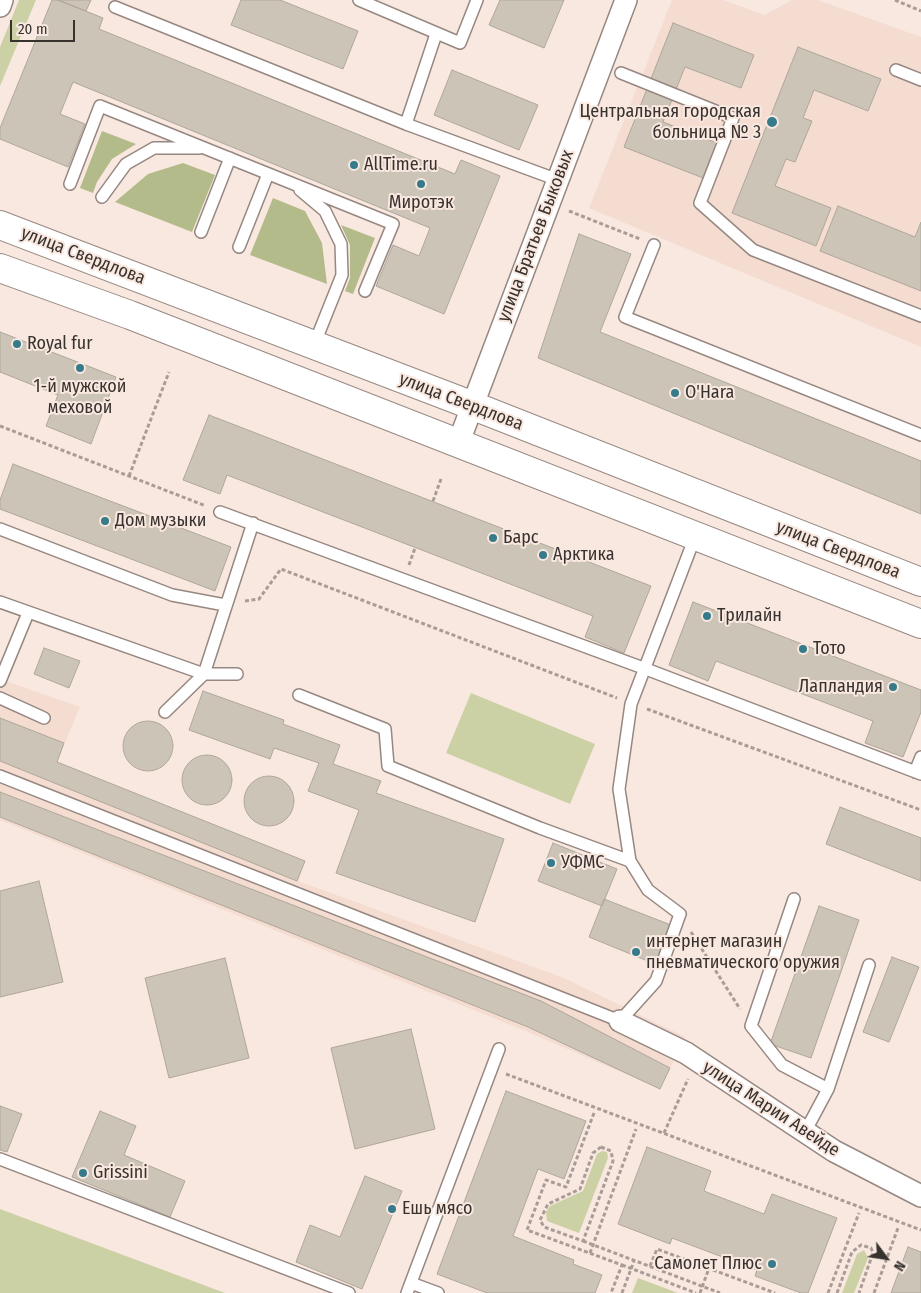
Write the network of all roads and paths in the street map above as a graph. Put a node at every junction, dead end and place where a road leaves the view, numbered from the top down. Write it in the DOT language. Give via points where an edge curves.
graph roads {
  1 [pos="2,0"];
  2 [pos="359,0"];
  3 [pos="477,0"];
  4 [pos="626,0"];
  5 [pos="895,0"];
  6 [pos="0,6"];
  7 [pos="115,7"];
  8 [pos="921,11"];
  9 [pos="436,34"];
  10 [pos="896,70"];
  11 [pos="622,73"];
  12 [pos="921,80"];
  13 [pos="406,124"];
  14 [pos="207,148"];
  15 [pos="230,158"];
  16 [pos="268,174"];
  17 [pos="558,180"];
  18 [pos="291,183"];
  19 [pos="70,184"];
  20 [pos="102,197"];
  21 [pos="568,210"];
  22 [pos="0,225"];
  23 [pos="201,232"];
  24 [pos="654,244"];
  25 [pos="239,246"];
  26 [pos="0,268"];
  27 [pos="365,291"];
  28 [pos="921,316"];
  29 [pos="314,345"];
  30 [pos="169,372"];
  31 [pos="471,405"];
  32 [pos="0,426"];
  33 [pos="921,435"];
  34 [pos="458,444"];
  35 [pos="129,476"];
  36 [pos="441,479"];
  37 [pos="433,501"];
  38 [pos="220,512"];
  39 [pos="253,523"];
  40 [pos="0,529"];
  41 [pos="695,537"];
  42 [pos="921,582"];
  43 [pos="0,602"];
  44 [pos="225,605"];
  45 [pos="28,613"];
  46 [pos="921,624"];
  47 [pos="646,669"];
  48 [pos="204,674"];
  49 [pos="237,674"];
  50 [pos="0,681"];
  51 [pos="299,695"];
  52 [pos="0,698"];
  53 [pos="631,704"];
  54 [pos="165,712"];
  55 [pos="44,718"];
  56 [pos="921,757"];
  57 [pos="918,773"];
  58 [pos="0,776"];
  59 [pos="921,810"];
  60 [pos="630,861"];
  61 [pos="794,898"];
  62 [pos="680,914"];
  63 [pos="869,965"];
  64 [pos="620,1021"];
  65 [pos="751,1026"];
  66 [pos="499,1049"];
  67 [pos="696,1060"];
  68 [pos="492,1068"];
  69 [pos="828,1089"];
  70 [pos="594,1113"];
  71 [pos="636,1129"];
  72 [pos="805,1132"];
  73 [pos="664,1133"];
  74 [pos="0,1159"];
  75 [pos="921,1196"];
  76 [pos="859,1213"];
  77 [pos="898,1228"];
  78 [pos="921,1230"];
  79 [pos="582,1241"];
  80 [pos="593,1245"];
  81 [pos="590,1253"];
  82 [pos="634,1260"];
  83 [pos="622,1265"];
  84 [pos="650,1266"];
  85 [pos="709,1268"];
  86 [pos="631,1269"];
  87 [pos="702,1286"];
  88 [pos="408,1290"];
  89 [pos="349,1293"];
  90 [pos="438,1293"];
  91 [pos="611,1293"];
  92 [pos="622,1293"];
  93 [pos="696,1293"];
  94 [pos="700,1293"];
  95 [pos="720,1293"];
  96 [pos="775,1293"];
  97 [pos="828,1293"];
  98 [pos="837,1293"];
  99 [pos="860,1293"];
  100 [pos="874,1293"];
  1 -- 6 [label="street"];
  2 -- 9 [label="lane"];
  3 -- 9 [label="lane" via="460,43"];
  4 -- 17 [label="street, улица Братьев Быковых"];
  5 -- 8 [label="path"];
  7 -- 13 [label="lane"];
  9 -- 13 [label="lane"];
  10 -- 12 [label="lane"];
  11 -- 28 [label="lane" via="733,118 700,203 753,250"];
  13 -- 17 [label="lane"];
  14 -- 15 [label="lane"];
  14 -- 19 [label="lane" via="100,106"];
  14 -- 20 [label="lane" via="154,148 126,164"];
  15 -- 16 [label="lane"];
  15 -- 23 [label="lane"];
  16 -- 18 [label="lane"];
  16 -- 25 [label="lane"];
  17 -- 31 [label="street, улица Братьев Быковых"];
  18 -- 27 [label="lane" via="393,224"];
  18 -- 29 [label="lane" via="325,211 341,244 342,275"];
  21 -- 24 [label="path"];
  22 -- 29 [label="main road, улица Свердлова"];
  24 -- 33 [label="lane" via="625,317"];
  26 -- 34 [label="main road" via="130,315"];
  29 -- 31 [label="main road, улица Свердлова"];
  30 -- 35 [label="path"];
  31 -- 34 [label="street, улица Братьев Быковых"];
  31 -- 42 [label="main road, улица Свердлова"];
  32 -- 35 [label="path"];
  34 -- 41 [label="main road"];
  35 -- 38 [label="path"];
  36 -- 37 [label="path"];
  38 -- 39 [label="lane"];
  39 -- 44 [label="lane"];
  39 -- 47 [label="lane"];
  40 -- 44 [label="lane" via="172,595"];
  41 -- 46 [label="main road"];
  41 -- 47 [label="lane"];
  43 -- 45 [label="lane"];
  44 -- 48 [label="lane"];
  44 -- 53 [label="path" via="259,599 281,569"];
  45 -- 48 [label="lane"];
  45 -- 50 [label="lane"];
  47 -- 53 [label="lane"];
  47 -- 57 [label="lane"];
  48 -- 49 [label="lane"];
  48 -- 54 [label="lane"];
  51 -- 60 [label="lane" via="385,729 388,766"];
  52 -- 55 [label="lane"];
  53 -- 59 [label="path"];
  53 -- 60 [label="lane" via="619,789"];
  56 -- 57 [label="lane"];
  58 -- 64 [label="lane"];
  60 -- 62 [label="lane" via="648,890"];
  61 -- 65 [label="lane"];
  62 -- 64 [label="lane" via="656,981"];
  62 -- 65 [label="path"];
  63 -- 69 [label="lane"];
  64 -- 67 [label="street, улица Марии Авейде"];
  65 -- 69 [label="lane" via="782,1065"];
  66 -- 68 [label="lane"];
  67 -- 72 [label="street, улица Марии Авейде"];
  67 -- 73 [label="path"];
  68 -- 73 [label="path"];
  68 -- 88 [label="lane"];
  69 -- 72 [label="lane"];
  70 -- 81 [label="path" via="566,1187 546,1180 527,1230"];
  71 -- 80 [label="path"];
  72 -- 75 [label="street, улица Марии Авейде" via="834,1151"];
  73 -- 78 [label="path"];
  74 -- 89 [label="lane"];
  76 -- 97 [label="path"];
  77 -- 100 [label="path"];
  79 -- 79 [label="path" via="544,1227 540,1220 542,1212 548,1204 580,1189 593,1153 601,1147 607,1148 613,1155 612,1161"];
  79 -- 80 [label="path"];
  80 -- 81 [label="path"];
  80 -- 82 [label="path"];
  81 -- 83 [label="path"];
  82 -- 84 [label="path"];
  82 -- 86 [label="path"];
  83 -- 86 [label="path"];
  83 -- 91 [label="path"];
  84 -- 85 [label="path" via="657,1248"];
  84 -- 87 [label="path"];
  85 -- 87 [label="path"];
  85 -- 96 [label="path"];
  86 -- 92 [label="path"];
  86 -- 93 [label="path"];
  87 -- 94 [label="path"];
  87 -- 95 [label="path"];
  88 -- 90 [label="lane"];
  98 -- 99 [label="path" via="852,1252 866,1245 873,1253"];
}
